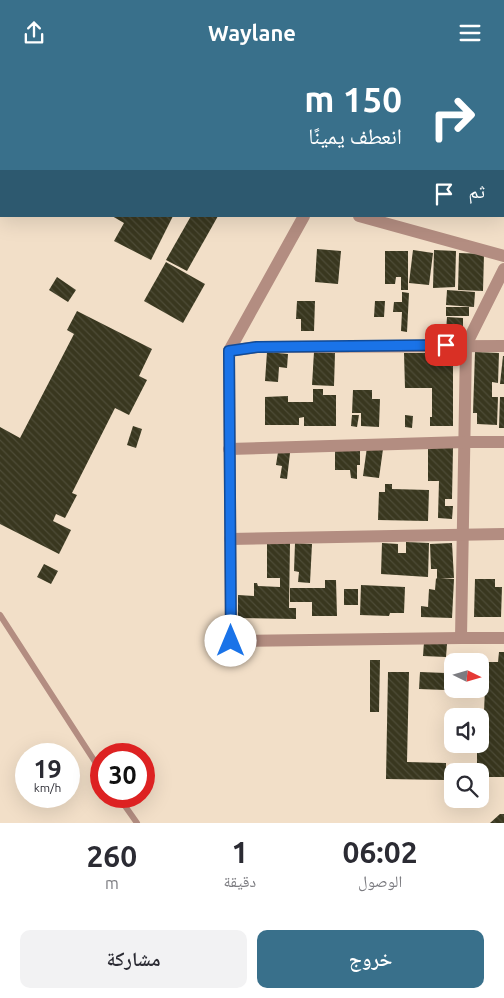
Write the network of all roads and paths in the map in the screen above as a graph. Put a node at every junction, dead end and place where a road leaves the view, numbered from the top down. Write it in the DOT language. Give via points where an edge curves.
graph roads {
  1 [pos="303,217"];
  2 [pos="363,217"];
  3 [pos="504,256"];
  4 [pos="504,269"];
  5 [pos="466,345"];
  6 [pos="504,346"];
  7 [pos="229,351"];
  8 [pos="465,442"];
  9 [pos="504,442"];
  10 [pos="229,449"];
  11 [pos="504,534"];
  12 [pos="464,535"];
  13 [pos="230,539"];
  14 [pos="0,615"];
  15 [pos="461,637"];
  16 [pos="504,637"];
  17 [pos="90,754"];
  18 [pos="126,808"];
  19 [pos="137,823"];
  1 -- 7 [label="street"];
  2 -- 3 [label="street"];
  4 -- 5 [label="street"];
  5 -- 6 [label="street"];
  5 -- 7 [label="street" via="257,347"];
  5 -- 8 [label="street"];
  7 -- 10 [label="street"];
  8 -- 9 [label="street"];
  8 -- 10 [label="street"];
  8 -- 12 [label="street"];
  10 -- 13 [label="street"];
  11 -- 12 [label="street"];
  12 -- 13 [label="street"];
  12 -- 15 [label="street"];
  13 -- 15 [label="street" via="231,641"];
  14 -- 17 [label="lane"];
  15 -- 16 [label="street"];
  18 -- 19 [label="lane"];
}
